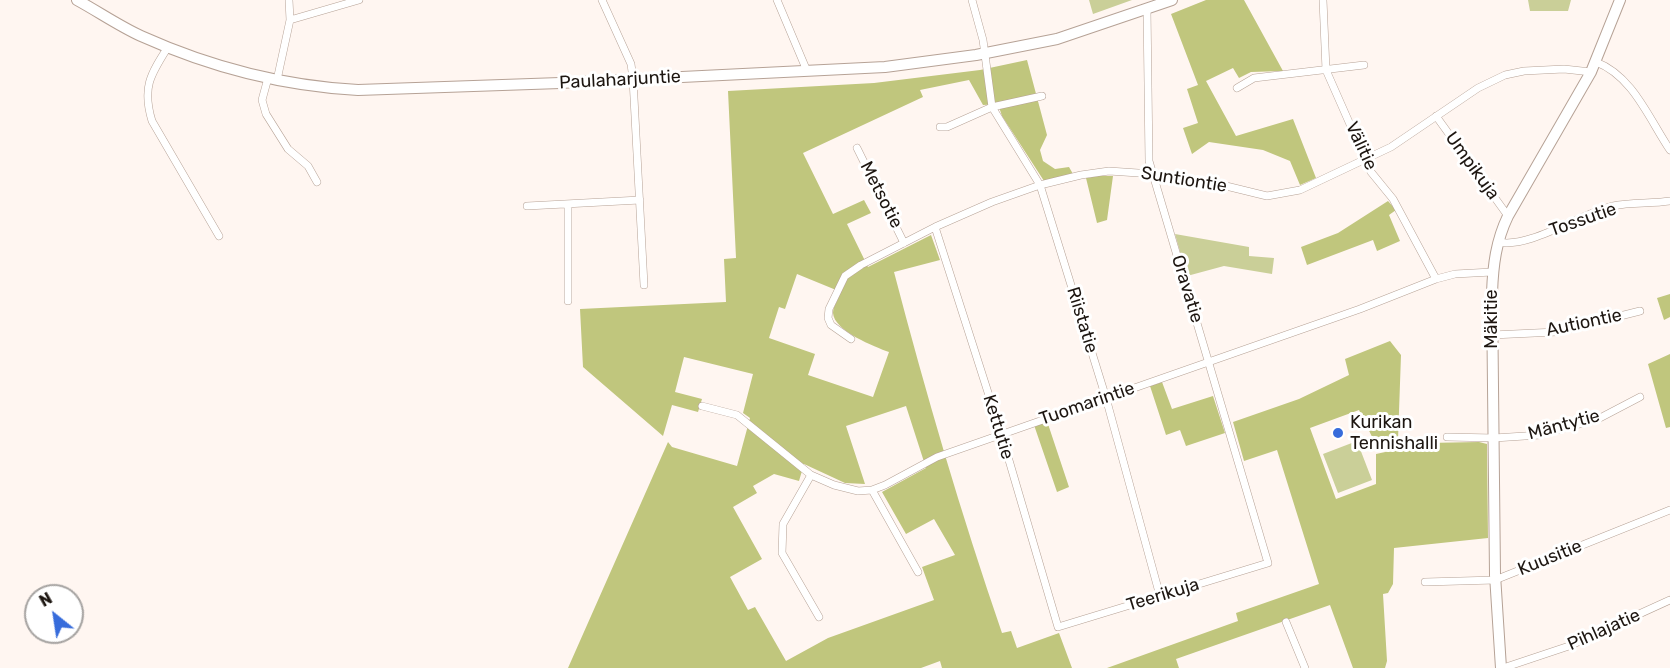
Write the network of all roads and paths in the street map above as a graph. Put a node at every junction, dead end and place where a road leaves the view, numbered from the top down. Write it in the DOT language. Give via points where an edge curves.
graph roads {
  1 [pos="77,0"];
  2 [pos="289,0"];
  3 [pos="359,0"];
  4 [pos="602,0"];
  5 [pos="777,0"];
  6 [pos="972,0"];
  7 [pos="1172,0"];
  8 [pos="1323,0"];
  9 [pos="1620,0"];
  10 [pos="1147,9"];
  11 [pos="290,20"];
  12 [pos="168,47"];
  13 [pos="984,54"];
  14 [pos="1364,65"];
  15 [pos="1594,67"];
  16 [pos="1326,70"];
  17 [pos="807,71"];
  18 [pos="633,78"];
  19 [pos="272,79"];
  20 [pos="1237,88"];
  21 [pos="1042,96"];
  22 [pos="992,107"];
  23 [pos="1436,116"];
  24 [pos="940,127"];
  25 [pos="857,148"];
  26 [pos="1670,150"];
  27 [pos="1367,160"];
  28 [pos="1153,174"];
  29 [pos="317,183"];
  30 [pos="1040,185"];
  31 [pos="640,200"];
  32 [pos="1670,201"];
  33 [pos="568,205"];
  34 [pos="527,206"];
  35 [pos="1508,216"];
  36 [pos="935,227"];
  37 [pos="219,236"];
  38 [pos="1498,242"];
  39 [pos="904,243"];
  40 [pos="1492,272"];
  41 [pos="1436,279"];
  42 [pos="644,285"];
  43 [pos="568,301"];
  44 [pos="1640,311"];
  45 [pos="1492,335"];
  46 [pos="851,339"];
  47 [pos="1209,362"];
  48 [pos="1641,397"];
  49 [pos="1106,398"];
  50 [pos="702,406"];
  51 [pos="1001,434"];
  52 [pos="1447,436"];
  53 [pos="1494,438"];
  54 [pos="811,474"];
  55 [pos="872,490"];
  56 [pos="1670,510"];
  57 [pos="1268,563"];
  58 [pos="918,572"];
  59 [pos="1495,579"];
  60 [pos="1425,582"];
  61 [pos="1160,596"];
  62 [pos="1670,600"];
  63 [pos="819,617"];
  64 [pos="1286,622"];
  65 [pos="1058,627"];
  66 [pos="1305,668"];
  67 [pos="1502,668"];
  1 -- 12 [label="main road, Paulaharjuntie"];
  2 -- 11 [label="street"];
  3 -- 11 [label="street"];
  4 -- 18 [label="street" via="631,64"];
  5 -- 17 [label="street"];
  6 -- 13 [label="street, Riistatie"];
  7 -- 10 [label="main road, Paulaharjuntie"];
  8 -- 16 [label="street, Välitie"];
  9 -- 15 [label="main road, Mäkitie"];
  10 -- 13 [label="main road, Paulaharjuntie" via="1057,39"];
  10 -- 28 [label="street, Oravatie" via="1149,161"];
  11 -- 19 [label="street"];
  12 -- 19 [label="main road, Paulaharjuntie" via="224,68"];
  12 -- 37 [label="street" via="150,77 147,105 152,121"];
  13 -- 17 [label="main road, Paulaharjuntie" via="885,67"];
  13 -- 22 [label="street, Riistatie"];
  14 -- 16 [label="street"];
  15 -- 23 [label="street, Suntiontie" via="1505,75"];
  15 -- 26 [label="street" via="1612,69 1626,82"];
  15 -- 35 [label="main road, Mäkitie"];
  16 -- 20 [label="street" via="1254,78"];
  16 -- 27 [label="street, Välitie"];
  17 -- 18 [label="main road, Paulaharjuntie"];
  18 -- 19 [label="main road, Paulaharjuntie" via="358,90"];
  18 -- 31 [label="street"];
  19 -- 29 [label="street" via="262,100 266,114 288,149 308,166"];
  21 -- 22 [label="street"];
  22 -- 24 [label="street"];
  22 -- 30 [label="street, Riistatie"];
  23 -- 27 [label="street, Suntiontie"];
  23 -- 35 [label="street, Umpikuja"];
  25 -- 39 [label="street, Metsotie"];
  27 -- 28 [label="street, Suntiontie" via="1300,190 1267,196"];
  27 -- 41 [label="street, Välitie" via="1393,198"];
  28 -- 30 [label="street, Suntiontie" via="1109,171"];
  28 -- 47 [label="street, Oravatie"];
  30 -- 36 [label="street, Suntiontie"];
  30 -- 49 [label="street, Riistatie"];
  31 -- 33 [label="street"];
  31 -- 42 [label="street"];
  32 -- 38 [label="street, Tossutie" via="1616,206 1515,244"];
  33 -- 34 [label="street"];
  33 -- 43 [label="street"];
  35 -- 38 [label="main road, Mäkitie"];
  36 -- 39 [label="street, Suntiontie"];
  36 -- 51 [label="street, Kettutie"];
  38 -- 40 [label="main road, Mäkitie"];
  39 -- 46 [label="street, Suntiontie" via="861,265 845,276 840,285 828,318 831,325"];
  40 -- 41 [label="street, Tuomarintie"];
  40 -- 45 [label="main road, Mäkitie"];
  41 -- 47 [label="street, Tuomarintie"];
  44 -- 45 [label="street, Autiontie" via="1556,332"];
  45 -- 53 [label="main road, Mäkitie"];
  47 -- 49 [label="street, Tuomarintie"];
  47 -- 57 [label="street, Oravatie"];
  48 -- 53 [label="street, Mäntytie" via="1598,419 1559,430"];
  49 -- 51 [label="street, Tuomarintie"];
  49 -- 61 [label="street, Riistatie"];
  50 -- 54 [label="street" via="737,415"];
  51 -- 55 [label="street, Tuomarintie" via="937,457"];
  51 -- 65 [label="street, Kettutie"];
  52 -- 53 [label="street, Mäntytie"];
  53 -- 59 [label="main road, Mäkitie"];
  54 -- 55 [label="street" via="834,485"];
  54 -- 63 [label="street" via="783,524 782,553"];
  55 -- 58 [label="street"];
  56 -- 59 [label="street, Kuusitie"];
  57 -- 61 [label="street, Teerikuja"];
  59 -- 60 [label="street, Kuusitie"];
  59 -- 67 [label="main road, Mäkitie"];
  61 -- 65 [label="street, Teerikuja"];
  62 -- 67 [label="street, Pihlajatie" via="1569,646"];
  64 -- 66 [label="street"];
}
